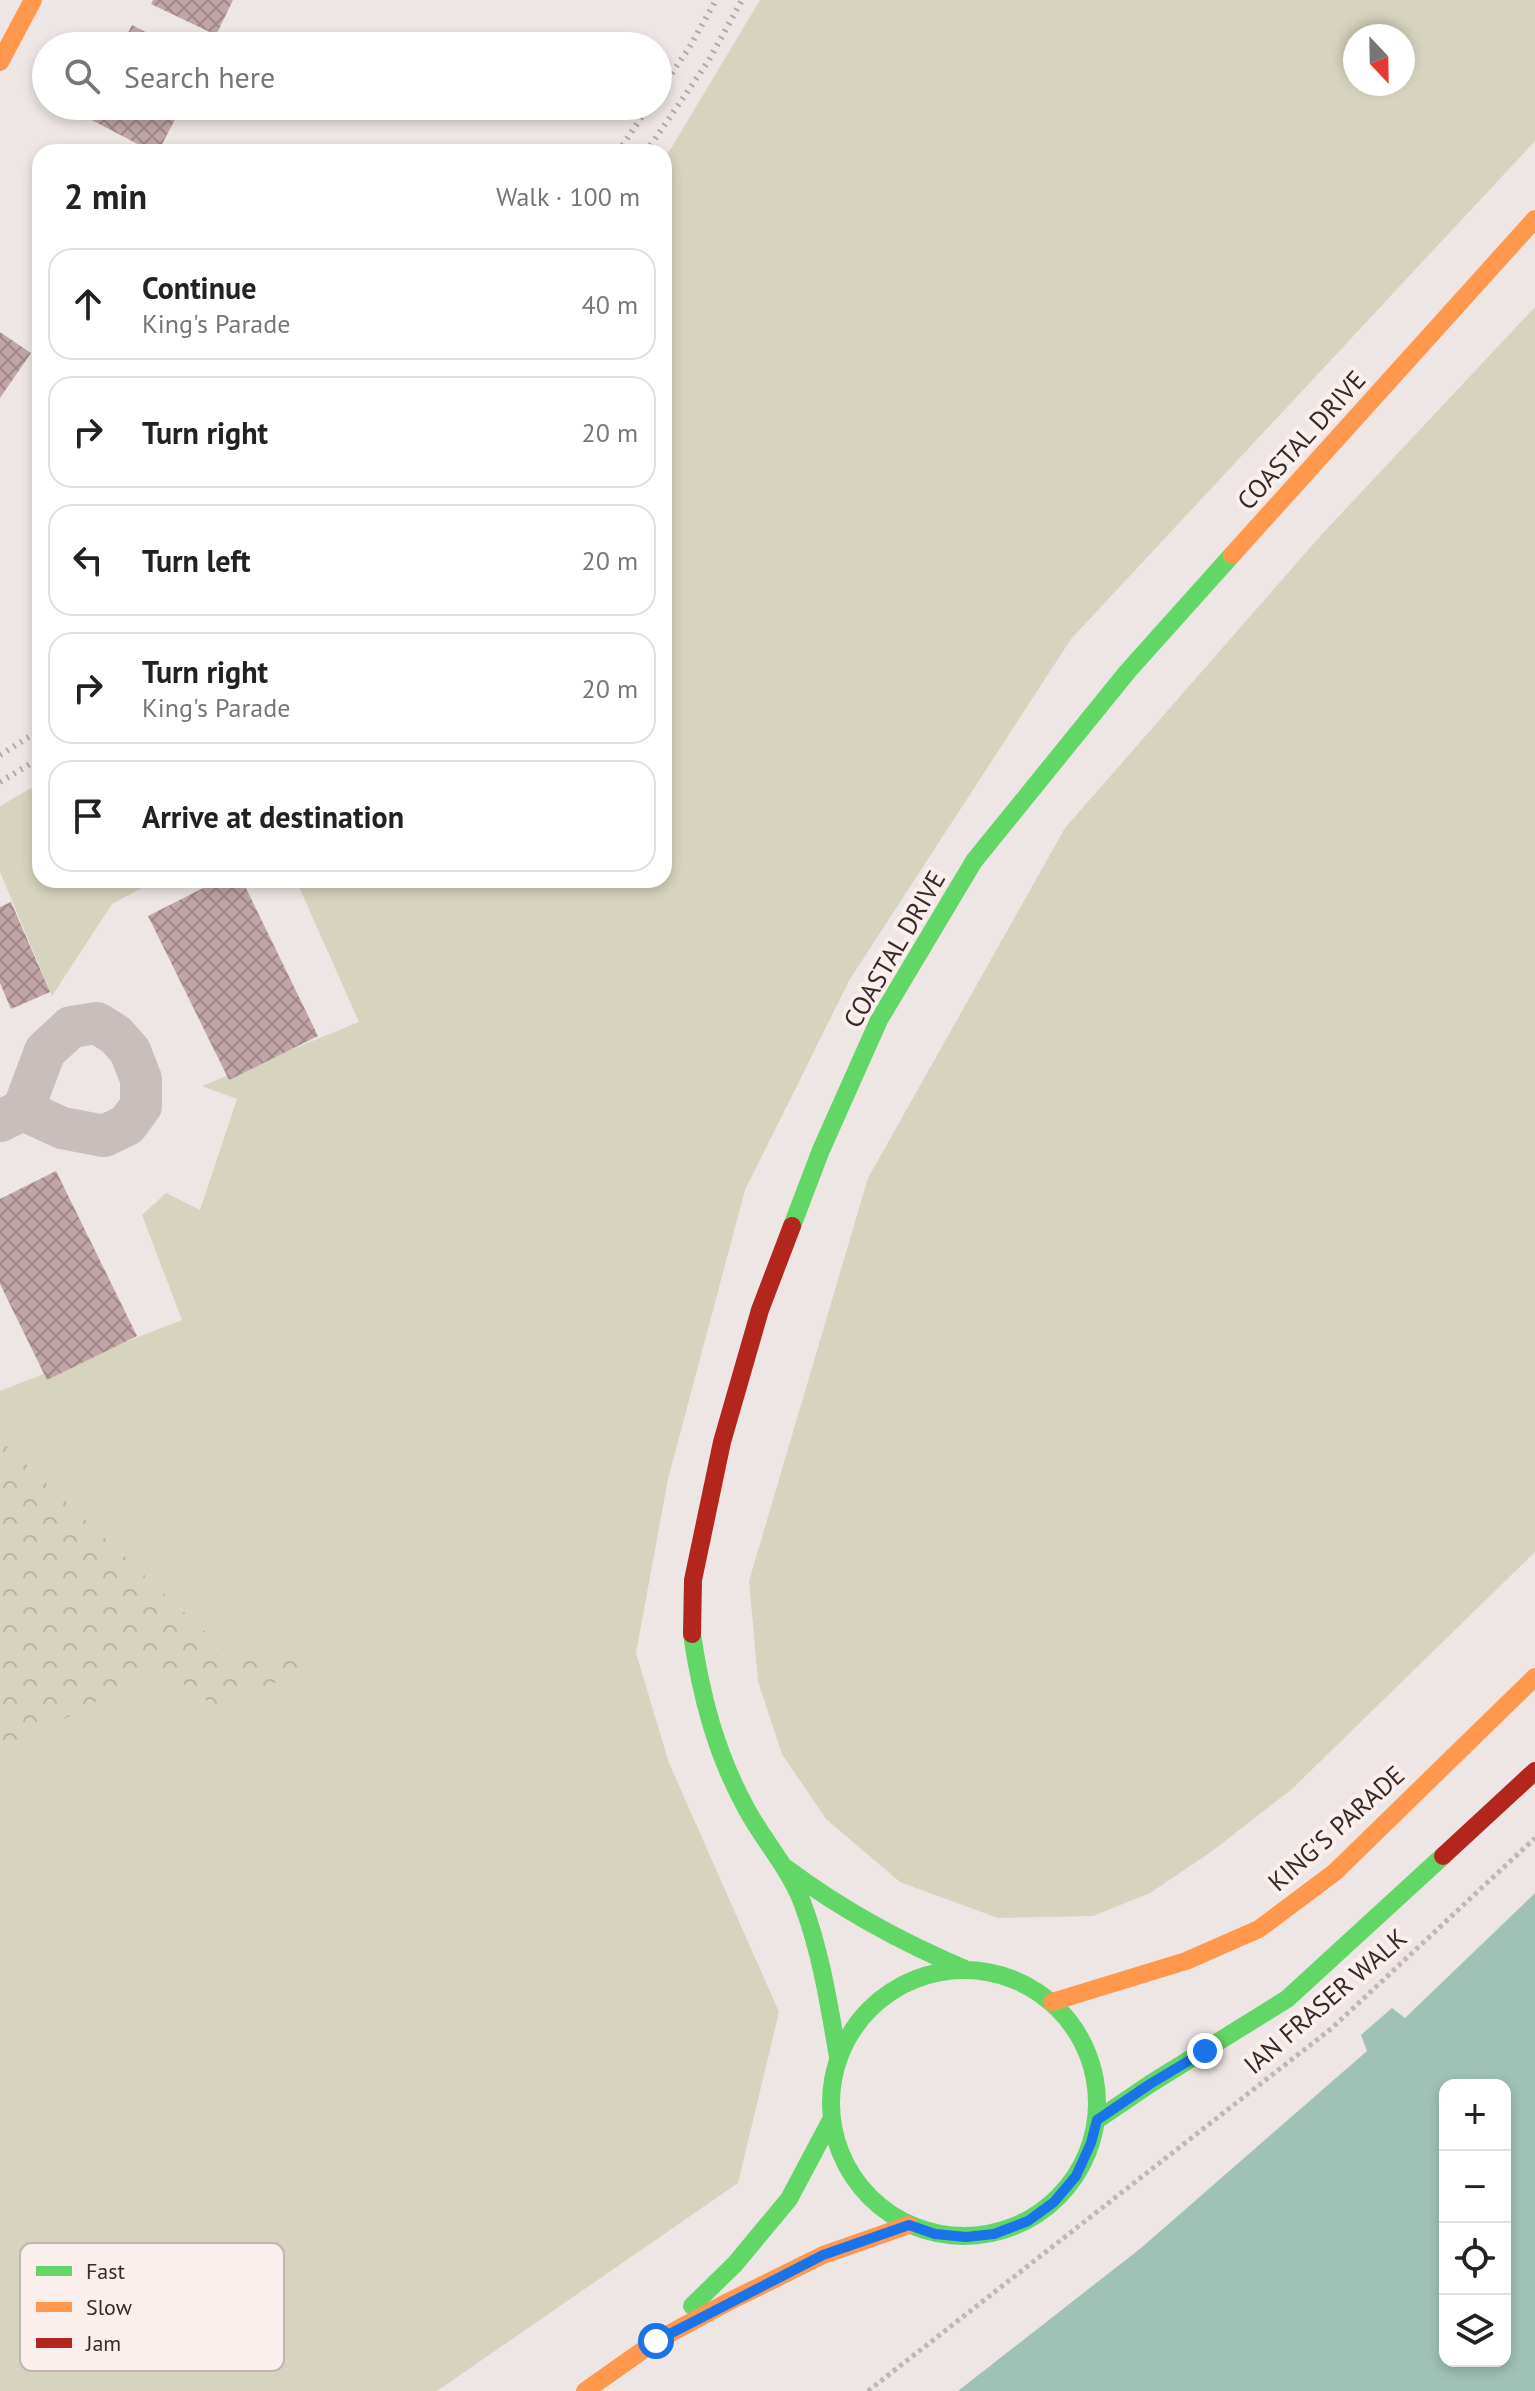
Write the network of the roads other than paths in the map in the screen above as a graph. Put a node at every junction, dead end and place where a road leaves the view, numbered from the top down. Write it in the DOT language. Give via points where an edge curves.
graph roads {
  1 [pos="33,0"];
  2 [pos="0,62"];
  3 [pos="1535,219"];
  4 [pos="1535,1677"];
  5 [pos="1535,1771"];
  6 [pos="784,1867"];
  7 [pos="965,1969"];
  8 [pos="1052,2002"];
  9 [pos="838,2057"];
  10 [pos="831,2120"];
  11 [pos="1097,2120"];
  12 [pos="909,2225"];
  13 [pos="656,2341"];
  14 [pos="585,2391"];
  1 -- 2 [label="main road"];
  3 -- 6 [label="main road, COASTAL DRIVE" via="1128,671 974,861 879,1020 821,1150 760,1310 722,1442 693,1580 692,1634 716,1745 746,1809"];
  4 -- 8 [label="main road, KING'S PARADE" via="1335,1872 1259,1929 1186,1961"];
  5 -- 11 [label="main road" via="1287,1999"];
  6 -- 7 [label="main road, COASTAL DRIVE" via="878,1931"];
  6 -- 9 [label="main road, COASTAL DRIVE" via="802,1902 823,1973"];
  7 -- 8 [label="main road" via="1026,1984"];
  7 -- 9 [label="main road" via="920,1977 885,1996 851,2031"];
  8 -- 11 [label="main road" via="1087,2049 1097,2088"];
  9 -- 10 [label="main road"];
  10 -- 12 [label="main road" via="836,2144 856,2182 879,2207"];
  10 -- 13 [label="main road" via="789,2199 735,2264"];
  11 -- 12 [label="main road" via="1076,2176 1028,2221 994,2234 966,2237"];
  12 -- 13 [label="main road" via="823,2255"];
  13 -- 14 [label="main road"];
}
